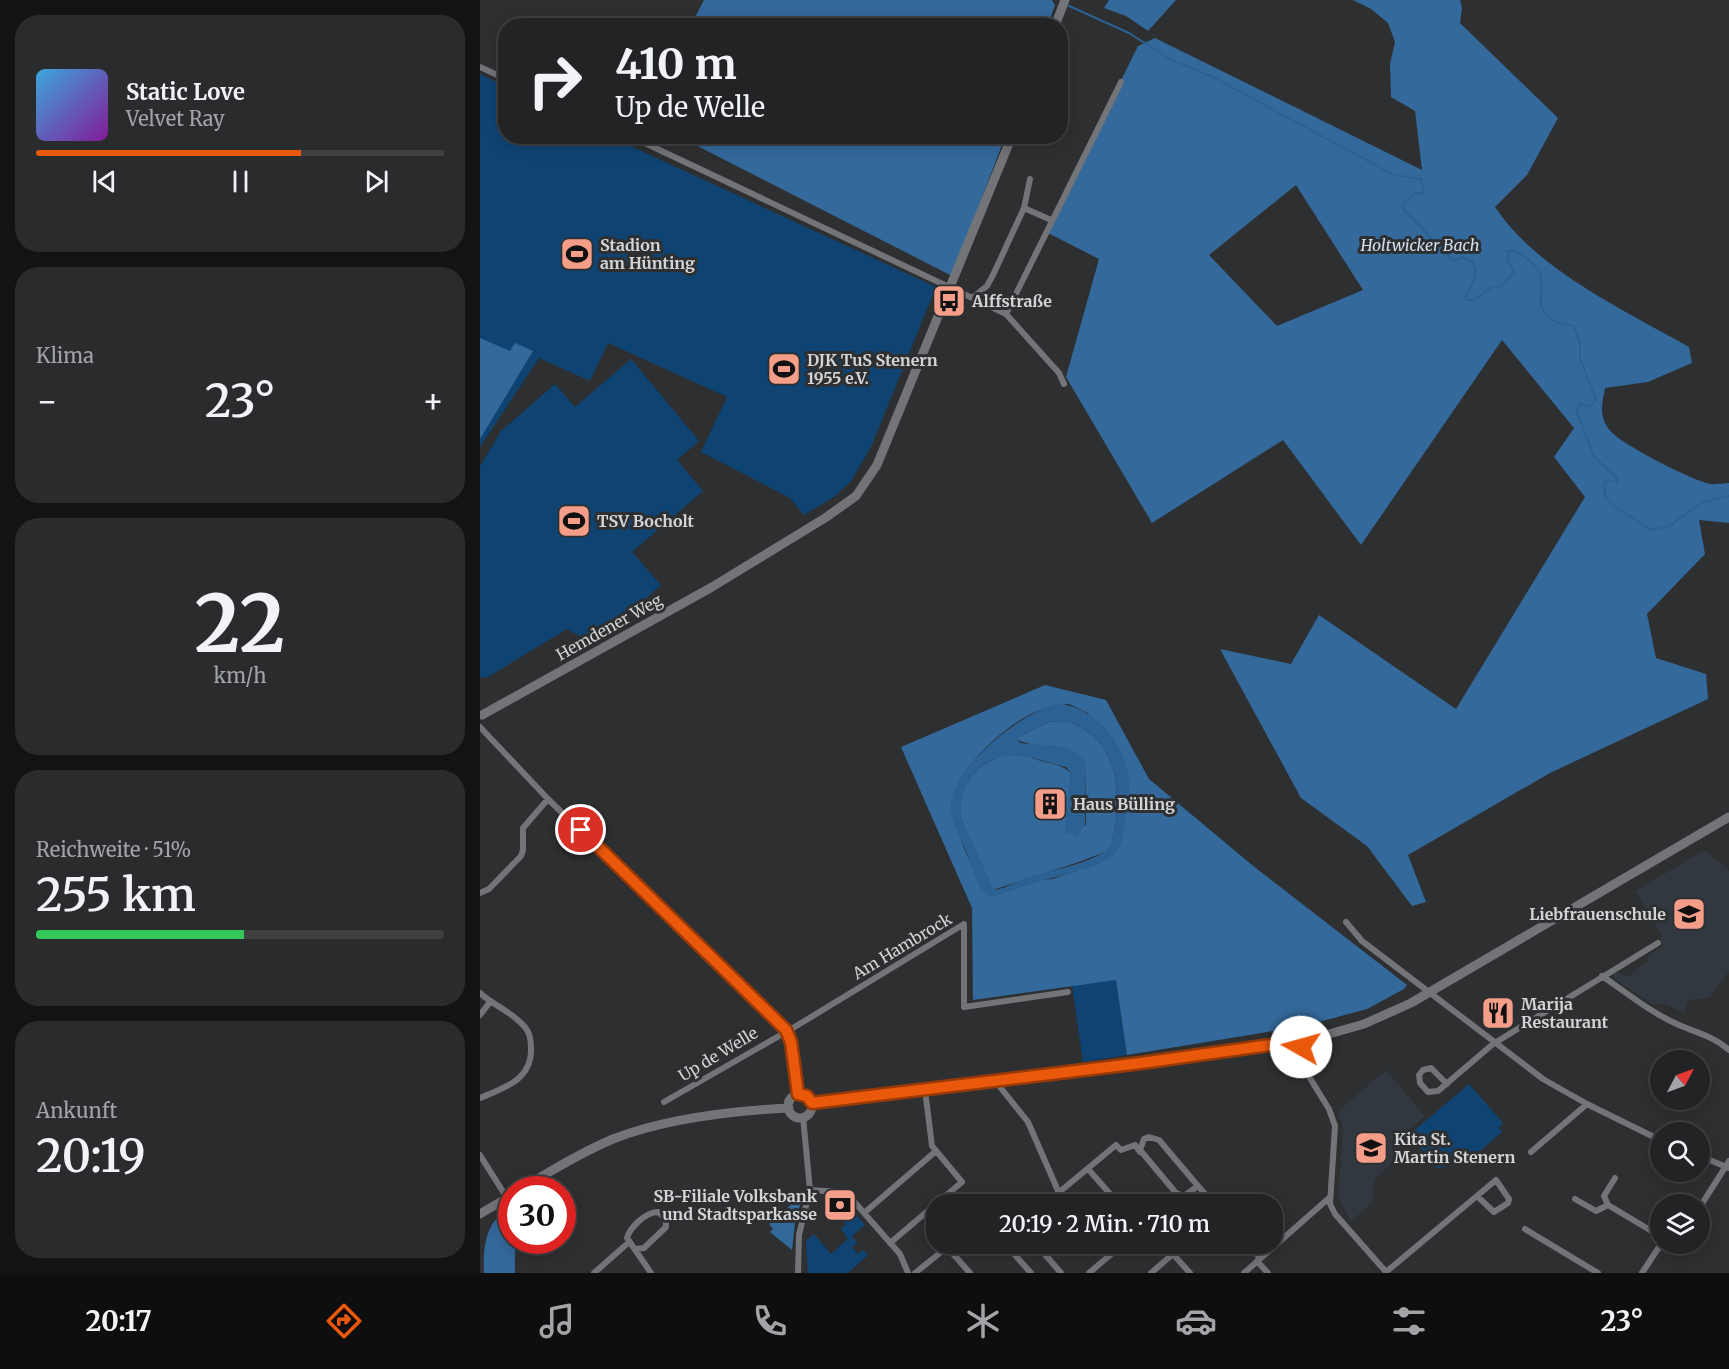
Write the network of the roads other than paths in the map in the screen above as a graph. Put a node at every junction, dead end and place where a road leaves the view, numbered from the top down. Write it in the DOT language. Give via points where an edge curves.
graph roads {
  1 [pos="1065,0"];
  2 [pos="1057,18"];
  3 [pos="480,67"];
  4 [pos="498,75"];
  5 [pos="1121,82"];
  6 [pos="647,144"];
  7 [pos="1009,144"];
  8 [pos="1030,179"];
  9 [pos="1024,208"];
  10 [pos="1051,220"];
  11 [pos="949,286"];
  12 [pos="972,298"];
  13 [pos="1006,314"];
  14 [pos="1064,384"];
  15 [pos="480,720"];
  16 [pos="548,799"];
  17 [pos="1729,817"];
  18 [pos="480,893"];
  19 [pos="1346,922"];
  20 [pos="1658,943"];
  21 [pos="1602,976"];
  22 [pos="1068,992"];
  23 [pos="480,993"];
  24 [pos="1430,993"];
  25 [pos="490,1002"];
  26 [pos="480,1015"];
  27 [pos="786,1030"];
  28 [pos="1299,1041"];
  29 [pos="1494,1044"];
  30 [pos="1729,1050"];
  31 [pos="1447,1084"];
  32 [pos="1000,1088"];
  33 [pos="798,1094"];
  34 [pos="480,1098"];
  35 [pos="926,1098"];
  36 [pos="664,1102"];
  37 [pos="812,1103"];
  38 [pos="1587,1104"];
  39 [pos="789,1108"];
  40 [pos="803,1117"];
  41 [pos="1650,1135"];
  42 [pos="936,1151"];
  43 [pos="1531,1152"];
  44 [pos="480,1155"];
  45 [pos="1143,1155"];
  46 [pos="1710,1159"];
  47 [pos="1728,1165"];
  48 [pos="1088,1168"];
  49 [pos="545,1176"];
  50 [pos="1615,1178"];
  51 [pos="498,1183"];
  52 [pos="1198,1186"];
  53 [pos="810,1190"];
  54 [pos="1059,1193"];
  55 [pos="1109,1194"];
  56 [pos="1205,1194"];
  57 [pos="1709,1194"];
  58 [pos="1477,1196"];
  59 [pos="1329,1198"];
  60 [pos="1575,1199"];
  61 [pos="498,1203"];
  62 [pos="1608,1205"];
  63 [pos="482,1213"];
  64 [pos="864,1213"];
  65 [pos="1525,1229"];
  66 [pos="1650,1230"];
  67 [pos="628,1243"];
  68 [pos="890,1243"];
  69 [pos="636,1249"];
  70 [pos="938,1254"];
  71 [pos="956,1254"];
  72 [pos="1015,1254"];
  73 [pos="1050,1254"];
  74 [pos="1111,1254"];
  75 [pos="1173,1254"];
  76 [pos="1255,1254"];
  77 [pos="1654,1254"];
  78 [pos="1047,1256"];
  79 [pos="1259,1259"];
  80 [pos="594,1273"];
  81 [pos="651,1273"];
  82 [pos="798,1273"];
  83 [pos="908,1273"];
  84 [pos="915,1273"];
  85 [pos="970,1273"];
  86 [pos="1031,1273"];
  87 [pos="1062,1273"];
  88 [pos="1089,1273"];
  89 [pos="1151,1273"];
  90 [pos="1190,1273"];
  91 [pos="1244,1273"];
  92 [pos="1268,1273"];
  93 [pos="1387,1273"];
  94 [pos="1598,1273"];
  95 [pos="1642,1273"];
  1 -- 2 [label="main road"];
  3 -- 4 [label="street"];
  5 -- 10 [label="street"];
  6 -- 11 [label="street"];
  7 -- 11 [label="main road, Hemdener Weg"];
  8 -- 9 [label="street"];
  9 -- 10 [label="street"];
  9 -- 12 [label="street" via="987,286"];
  10 -- 13 [label="street"];
  11 -- 12 [label="street"];
  11 -- 15 [label="main road, Hemdener Weg" via="877,465 856,496 712,587"];
  12 -- 13 [label="street"];
  13 -- 14 [label="street" via="1059,373"];
  15 -- 16 [label="street, Up de Welle"];
  16 -- 18 [label="street" via="523,828 521,856 489,889"];
  16 -- 27 [label="street, Up de Welle"];
  17 -- 24 [label="main road"];
  19 -- 24 [label="street" via="1362,941"];
  20 -- 21 [label="street"];
  21 -- 29 [label="street"];
  21 -- 30 [label="street" via="1654,1011 1714,1038"];
  22 -- 27 [label="street, Am Hambrock" via="964,1007 964,924"];
  23 -- 25 [label="street"];
  24 -- 28 [label="main road" via="1364,1024"];
  24 -- 29 [label="street"];
  25 -- 26 [label="street"];
  25 -- 34 [label="street" via="525,1026 531,1054 517,1082"];
  27 -- 33 [label="street"];
  27 -- 36 [label="street, Up de Welle"];
  28 -- 37 [label="main road"];
  28 -- 59 [label="street" via="1308,1075 1335,1126"];
  29 -- 31 [label="street"];
  29 -- 38 [label="street"];
  31 -- 31 [label="street" via="1431,1068 1419,1075 1428,1092 1435,1093"];
  32 -- 54 [label="street" via="1028,1122"];
  33 -- 37 [label="main road" via="807,1096"];
  33 -- 39 [label="main road" via="791,1099"];
  35 -- 42 [label="street" via="932,1146"];
  37 -- 40 [label="main road"];
  38 -- 41 [label="street"];
  38 -- 43 [label="street"];
  39 -- 40 [label="main road" via="794,1116"];
  39 -- 49 [label="main road" via="705,1117 645,1129 598,1146"];
  40 -- 53 [label="street"];
  42 -- 64 [label="street"];
  42 -- 68 [label="street" via="962,1182"];
  44 -- 51 [label="street"];
  45 -- 48 [label="street" via="1135,1145 1121,1150 1116,1144"];
  45 -- 52 [label="street" via="1179,1196"];
  45 -- 52 [label="street" via="1140,1145 1154,1137"];
  46 -- 47 [label="street"];
  47 -- 57 [label="street"];
  48 -- 54 [label="street"];
  48 -- 55 [label="street"];
  50 -- 62 [label="street" via="1604,1196"];
  52 -- 56 [label="street"];
  53 -- 64 [label="street" via="843,1193"];
  53 -- 82 [label="street" via="799,1235"];
  58 -- 58 [label="street" via="1494,1212 1509,1199 1496,1180"];
  58 -- 93 [label="street"];
  59 -- 79 [label="street"];
  59 -- 93 [label="street" via="1335,1214"];
  60 -- 62 [label="street" via="1596,1211"];
  61 -- 63 [label="main road"];
  62 -- 66 [label="street"];
  64 -- 68 [label="street"];
  65 -- 94 [label="street"];
  67 -- 69 [label="street"];
  67 -- 69 [label="street" via="629,1231 658,1212 666,1219 666,1228 644,1248"];
  67 -- 80 [label="street"];
  68 -- 83 [label="street" via="907,1265"];
  69 -- 81 [label="street"];
  70 -- 84 [label="street"];
  71 -- 85 [label="street"];
  72 -- 86 [label="street"];
  73 -- 78 [label="street"];
  74 -- 88 [label="street"];
  75 -- 89 [label="street"];
  75 -- 90 [label="street"];
  76 -- 79 [label="street"];
  77 -- 95 [label="street"];
  78 -- 87 [label="street"];
  79 -- 91 [label="street"];
  79 -- 92 [label="street"];
}
